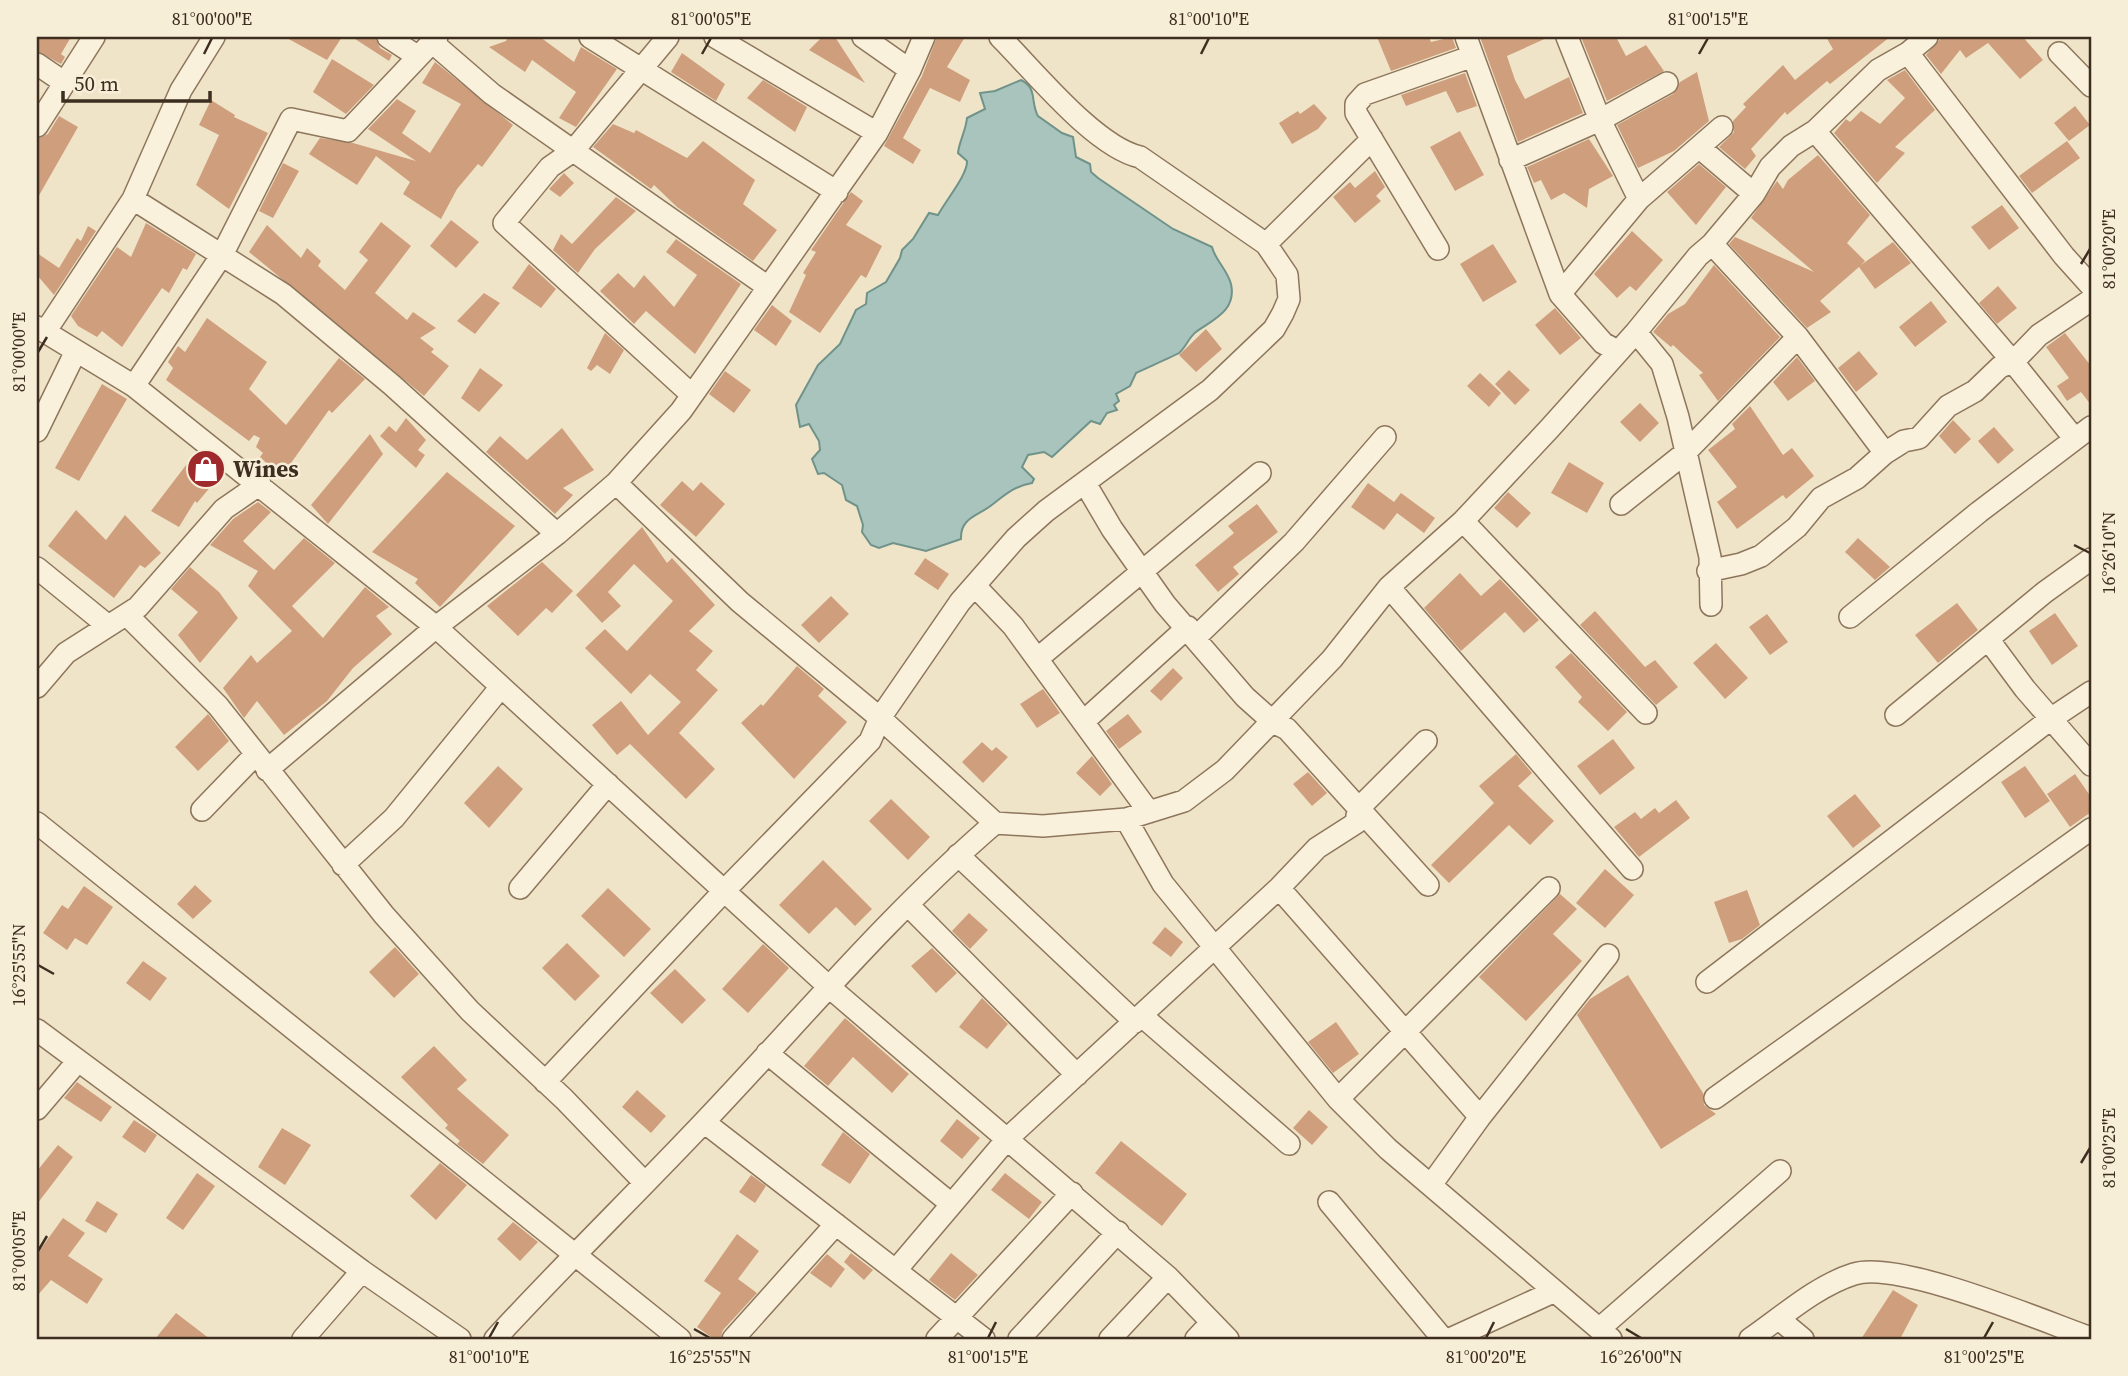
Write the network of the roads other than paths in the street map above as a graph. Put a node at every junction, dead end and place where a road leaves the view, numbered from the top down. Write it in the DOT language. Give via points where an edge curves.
graph roads {
  1 [pos="94,37"];
  2 [pos="214,37"];
  3 [pos="388,37"];
  4 [pos="590,37"];
  5 [pos="668,37"];
  6 [pos="715,37"];
  7 [pos="863,37"];
  8 [pos="924,37"];
  9 [pos="1000,37"];
  10 [pos="1567,37"];
  11 [pos="1927,37"];
  12 [pos="429,45"];
  13 [pos="1470,46"];
  14 [pos="1908,53"];
  15 [pos="2059,53"];
  16 [pos="37,64"];
  17 [pos="640,70"];
  18 [pos="910,70"];
  19 [pos="65,83"];
  20 [pos="1667,83"];
  21 [pos="2091,86"];
  22 [pos="1600,120"];
  23 [pos="37,127"];
  24 [pos="1722,127"];
  25 [pos="1815,131"];
  26 [pos="877,132"];
  27 [pos="1372,139"];
  28 [pos="1700,148"];
  29 [pos="573,151"];
  30 [pos="1510,160"];
  31 [pos="837,192"];
  32 [pos="1754,194"];
  33 [pos="133,199"];
  34 [pos="1639,200"];
  35 [pos="1266,244"];
  36 [pos="1712,244"];
  37 [pos="1438,249"];
  38 [pos="222,255"];
  39 [pos="2091,286"];
  40 [pos="768,287"];
  41 [pos="1560,294"];
  42 [pos="2091,300"];
  43 [pos="41,329"];
  44 [pos="1636,332"];
  45 [pos="1798,337"];
  46 [pos="76,351"];
  47 [pos="1617,351"];
  48 [pos="2013,362"];
  49 [pos="134,386"];
  50 [pos="692,395"];
  51 [pos="37,431"];
  52 [pos="2082,432"];
  53 [pos="1385,437"];
  54 [pos="1685,453"];
  55 [pos="1885,453"];
  56 [pos="1260,473"];
  57 [pos="615,483"];
  58 [pos="1085,483"];
  59 [pos="260,484"];
  60 [pos="1621,504"];
  61 [pos="1463,521"];
  62 [pos="557,534"];
  63 [pos="2091,559"];
  64 [pos="37,568"];
  65 [pos="1142,571"];
  66 [pos="1708,571"];
  67 [pos="975,586"];
  68 [pos="1389,587"];
  69 [pos="1711,605"];
  70 [pos="128,615"];
  71 [pos="1850,617"];
  72 [pos="107,625"];
  73 [pos="436,627"];
  74 [pos="1192,632"];
  75 [pos="1988,639"];
  76 [pos="1037,659"];
  77 [pos="37,687"];
  78 [pos="500,688"];
  79 [pos="2091,692"];
  80 [pos="1646,713"];
  81 [pos="1896,715"];
  82 [pos="880,718"];
  83 [pos="2052,718"];
  84 [pos="1083,722"];
  85 [pos="1273,722"];
  86 [pos="1426,741"];
  87 [pos="261,762"];
  88 [pos="2091,765"];
  89 [pos="608,784"];
  90 [pos="1358,808"];
  91 [pos="202,810"];
  92 [pos="1149,812"];
  93 [pos="1126,819"];
  94 [pos="37,823"];
  95 [pos="995,823"];
  96 [pos="2091,829"];
  97 [pos="958,855"];
  98 [pos="344,865"];
  99 [pos="1632,869"];
  100 [pos="1428,885"];
  101 [pos="520,888"];
  102 [pos="1279,888"];
  103 [pos="1549,888"];
  104 [pos="724,890"];
  105 [pos="908,905"];
  106 [pos="1213,948"];
  107 [pos="1608,955"];
  108 [pos="1707,982"];
  109 [pos="828,986"];
  110 [pos="1138,1019"];
  111 [pos="37,1030"];
  112 [pos="1406,1032"];
  113 [pos="766,1053"];
  114 [pos="77,1062"];
  115 [pos="1077,1075"];
  116 [pos="545,1082"];
  117 [pos="1715,1098"];
  118 [pos="1338,1099"];
  119 [pos="37,1109"];
  120 [pos="1480,1117"];
  121 [pos="704,1122"];
  122 [pos="1008,1138"];
  123 [pos="1289,1144"];
  124 [pos="1780,1171"];
  125 [pos="644,1182"];
  126 [pos="1431,1185"];
  127 [pos="1072,1193"];
  128 [pos="1329,1202"];
  129 [pos="950,1203"];
  130 [pos="836,1224"];
  131 [pos="1118,1232"];
  132 [pos="574,1253"];
  133 [pos="895,1270"];
  134 [pos="362,1271"];
  135 [pos="1168,1277"];
  136 [pos="1553,1292"];
  137 [pos="958,1319"];
  138 [pos="1779,1319"];
  139 [pos="1211,1323"];
  140 [pos="1605,1334"];
  141 [pos="2091,1338"];
  142 [pos="303,1339"];
  143 [pos="460,1339"];
  144 [pos="495,1339"];
  145 [pos="680,1339"];
  146 [pos="733,1339"];
  147 [pos="937,1339"];
  148 [pos="984,1339"];
  149 [pos="1019,1339"];
  150 [pos="1110,1339"];
  151 [pos="1196,1339"];
  152 [pos="1228,1339"];
  153 [pos="1443,1339"];
  154 [pos="1450,1339"];
  155 [pos="1750,1339"];
  156 [pos="1802,1339"];
  1 -- 19 [label="street"];
  2 -- 33 [label="street" via="181,90"];
  3 -- 12 [label="street"];
  4 -- 17 [label="street"];
  5 -- 17 [label="street"];
  6 -- 26 [label="street"];
  7 -- 18 [label="street"];
  8 -- 18 [label="street"];
  9 -- 35 [label="street" via="1092,130 1125,153 1140,157"];
  10 -- 22 [label="street"];
  11 -- 14 [label="street"];
  12 -- 29 [label="street"];
  12 -- 38 [label="street" via="348,131 292,119"];
  13 -- 27 [label="street" via="1365,94 1356,104 1356,113"];
  13 -- 30 [label="street"];
  14 -- 25 [label="street" via="1878,70"];
  14 -- 39 [label="street"];
  15 -- 21 [label="street"];
  16 -- 19 [label="street"];
  17 -- 29 [label="street"];
  17 -- 31 [label="street"];
  18 -- 26 [label="street"];
  19 -- 23 [label="street"];
  20 -- 22 [label="street"];
  22 -- 30 [label="street"];
  22 -- 34 [label="street"];
  24 -- 28 [label="street"];
  25 -- 32 [label="street" via="1770,167"];
  25 -- 48 [label="street"];
  26 -- 31 [label="street"];
  27 -- 35 [label="street"];
  27 -- 37 [label="street"];
  28 -- 32 [label="street"];
  28 -- 34 [label="street"];
  29 -- 40 [label="street"];
  29 -- 50 [label="street" via="550,167 504,223"];
  30 -- 41 [label="street"];
  31 -- 40 [label="street"];
  32 -- 36 [label="street"];
  33 -- 38 [label="street"];
  33 -- 43 [label="street"];
  34 -- 41 [label="street"];
  35 -- 58 [label="street" via="1287,275 1289,299 1274,329 1210,390"];
  36 -- 44 [label="street"];
  36 -- 45 [label="street"];
  38 -- 49 [label="street"];
  38 -- 62 [label="street" via="282,294 383,377"];
  40 -- 50 [label="street"];
  41 -- 47 [label="street" via="1603,343"];
  42 -- 48 [label="street" via="2039,335"];
  43 -- 46 [label="street"];
  44 -- 47 [label="street"];
  44 -- 54 [label="street" via="1662,364"];
  45 -- 54 [label="street"];
  45 -- 55 [label="street"];
  46 -- 49 [label="street"];
  46 -- 51 [label="street"];
  47 -- 61 [label="street"];
  48 -- 52 [label="street"];
  48 -- 55 [label="street" via="1948,406 1919,438"];
  49 -- 59 [label="street"];
  50 -- 57 [label="street"];
  52 -- 71 [label="street"];
  53 -- 74 [label="street" via="1294,542"];
  54 -- 60 [label="street"];
  54 -- 66 [label="street" via="1701,510 1710,557"];
  55 -- 66 [label="street" via="1857,478 1821,498 1797,527 1760,556"];
  56 -- 65 [label="street"];
  57 -- 62 [label="street"];
  57 -- 82 [label="street" via="740,602"];
  58 -- 65 [label="street"];
  58 -- 67 [label="street" via="1016,538"];
  59 -- 70 [label="street" via="224,509 168,577"];
  59 -- 73 [label="street"];
  61 -- 68 [label="street"];
  61 -- 80 [label="street"];
  62 -- 73 [label="street"];
  63 -- 75 [label="street"];
  64 -- 72 [label="street"];
  65 -- 74 [label="street"];
  65 -- 76 [label="street"];
  66 -- 69 [label="street"];
  67 -- 76 [label="street"];
  67 -- 82 [label="street"];
  68 -- 85 [label="street" via="1332,659"];
  68 -- 99 [label="street"];
  70 -- 72 [label="street"];
  70 -- 87 [label="street" via="209,697"];
  72 -- 77 [label="street" via="66,653"];
  73 -- 78 [label="street"];
  73 -- 87 [label="street"];
  74 -- 84 [label="street"];
  74 -- 85 [label="street" via="1245,697"];
  75 -- 81 [label="street"];
  75 -- 83 [label="street"];
  76 -- 84 [label="street"];
  78 -- 89 [label="street"];
  78 -- 98 [label="street" via="394,818"];
  79 -- 83 [label="street"];
  82 -- 95 [label="street"];
  82 -- 104 [label="street" via="870,741"];
  83 -- 88 [label="street"];
  83 -- 108 [label="street"];
  84 -- 92 [label="street"];
  85 -- 90 [label="street" via="1287,729"];
  85 -- 92 [label="street" via="1205,786 1184,800"];
  86 -- 90 [label="street"];
  87 -- 91 [label="street"];
  87 -- 98 [label="street"];
  89 -- 101 [label="street"];
  89 -- 104 [label="street"];
  90 -- 100 [label="street"];
  90 -- 102 [label="street" via="1356,822 1317,848"];
  92 -- 93 [label="street"];
  93 -- 95 [label="street" via="1043,826"];
  93 -- 106 [label="street" via="1163,884"];
  94 -- 132 [label="street"];
  95 -- 97 [label="street"];
  96 -- 117 [label="street"];
  97 -- 105 [label="street"];
  97 -- 110 [label="street"];
  98 -- 116 [label="street" via="470,1011"];
  102 -- 106 [label="street"];
  102 -- 112 [label="street"];
  103 -- 112 [label="street"];
  104 -- 109 [label="street"];
  104 -- 116 [label="street"];
  105 -- 109 [label="street"];
  105 -- 115 [label="street"];
  106 -- 110 [label="street"];
  106 -- 118 [label="street"];
  107 -- 120 [label="street"];
  109 -- 113 [label="street"];
  109 -- 122 [label="street"];
  110 -- 115 [label="street"];
  110 -- 123 [label="street"];
  111 -- 114 [label="street"];
  112 -- 118 [label="street"];
  112 -- 120 [label="street"];
  113 -- 121 [label="street"];
  113 -- 129 [label="street"];
  114 -- 119 [label="street"];
  114 -- 134 [label="street"];
  115 -- 122 [label="street"];
  116 -- 125 [label="street"];
  118 -- 126 [label="street"];
  120 -- 126 [label="street"];
  121 -- 125 [label="street"];
  121 -- 130 [label="street"];
  122 -- 127 [label="street"];
  122 -- 129 [label="street"];
  124 -- 140 [label="street"];
  125 -- 132 [label="street"];
  126 -- 136 [label="street"];
  127 -- 131 [label="street"];
  127 -- 137 [label="street"];
  128 -- 153 [label="street"];
  129 -- 133 [label="street"];
  130 -- 133 [label="street"];
  130 -- 146 [label="street"];
  131 -- 135 [label="street"];
  131 -- 149 [label="street"];
  132 -- 144 [label="street"];
  132 -- 145 [label="street"];
  133 -- 137 [label="street"];
  134 -- 142 [label="street"];
  134 -- 143 [label="street"];
  135 -- 139 [label="street"];
  135 -- 150 [label="street"];
  136 -- 140 [label="street"];
  136 -- 154 [label="street"];
  137 -- 147 [label="street"];
  137 -- 148 [label="street"];
  138 -- 141 [label="street" via="1834,1281 1858,1273 1886,1273 1978,1297"];
  138 -- 155 [label="street"];
  138 -- 156 [label="street"];
  139 -- 151 [label="street"];
  139 -- 152 [label="street"];
}
